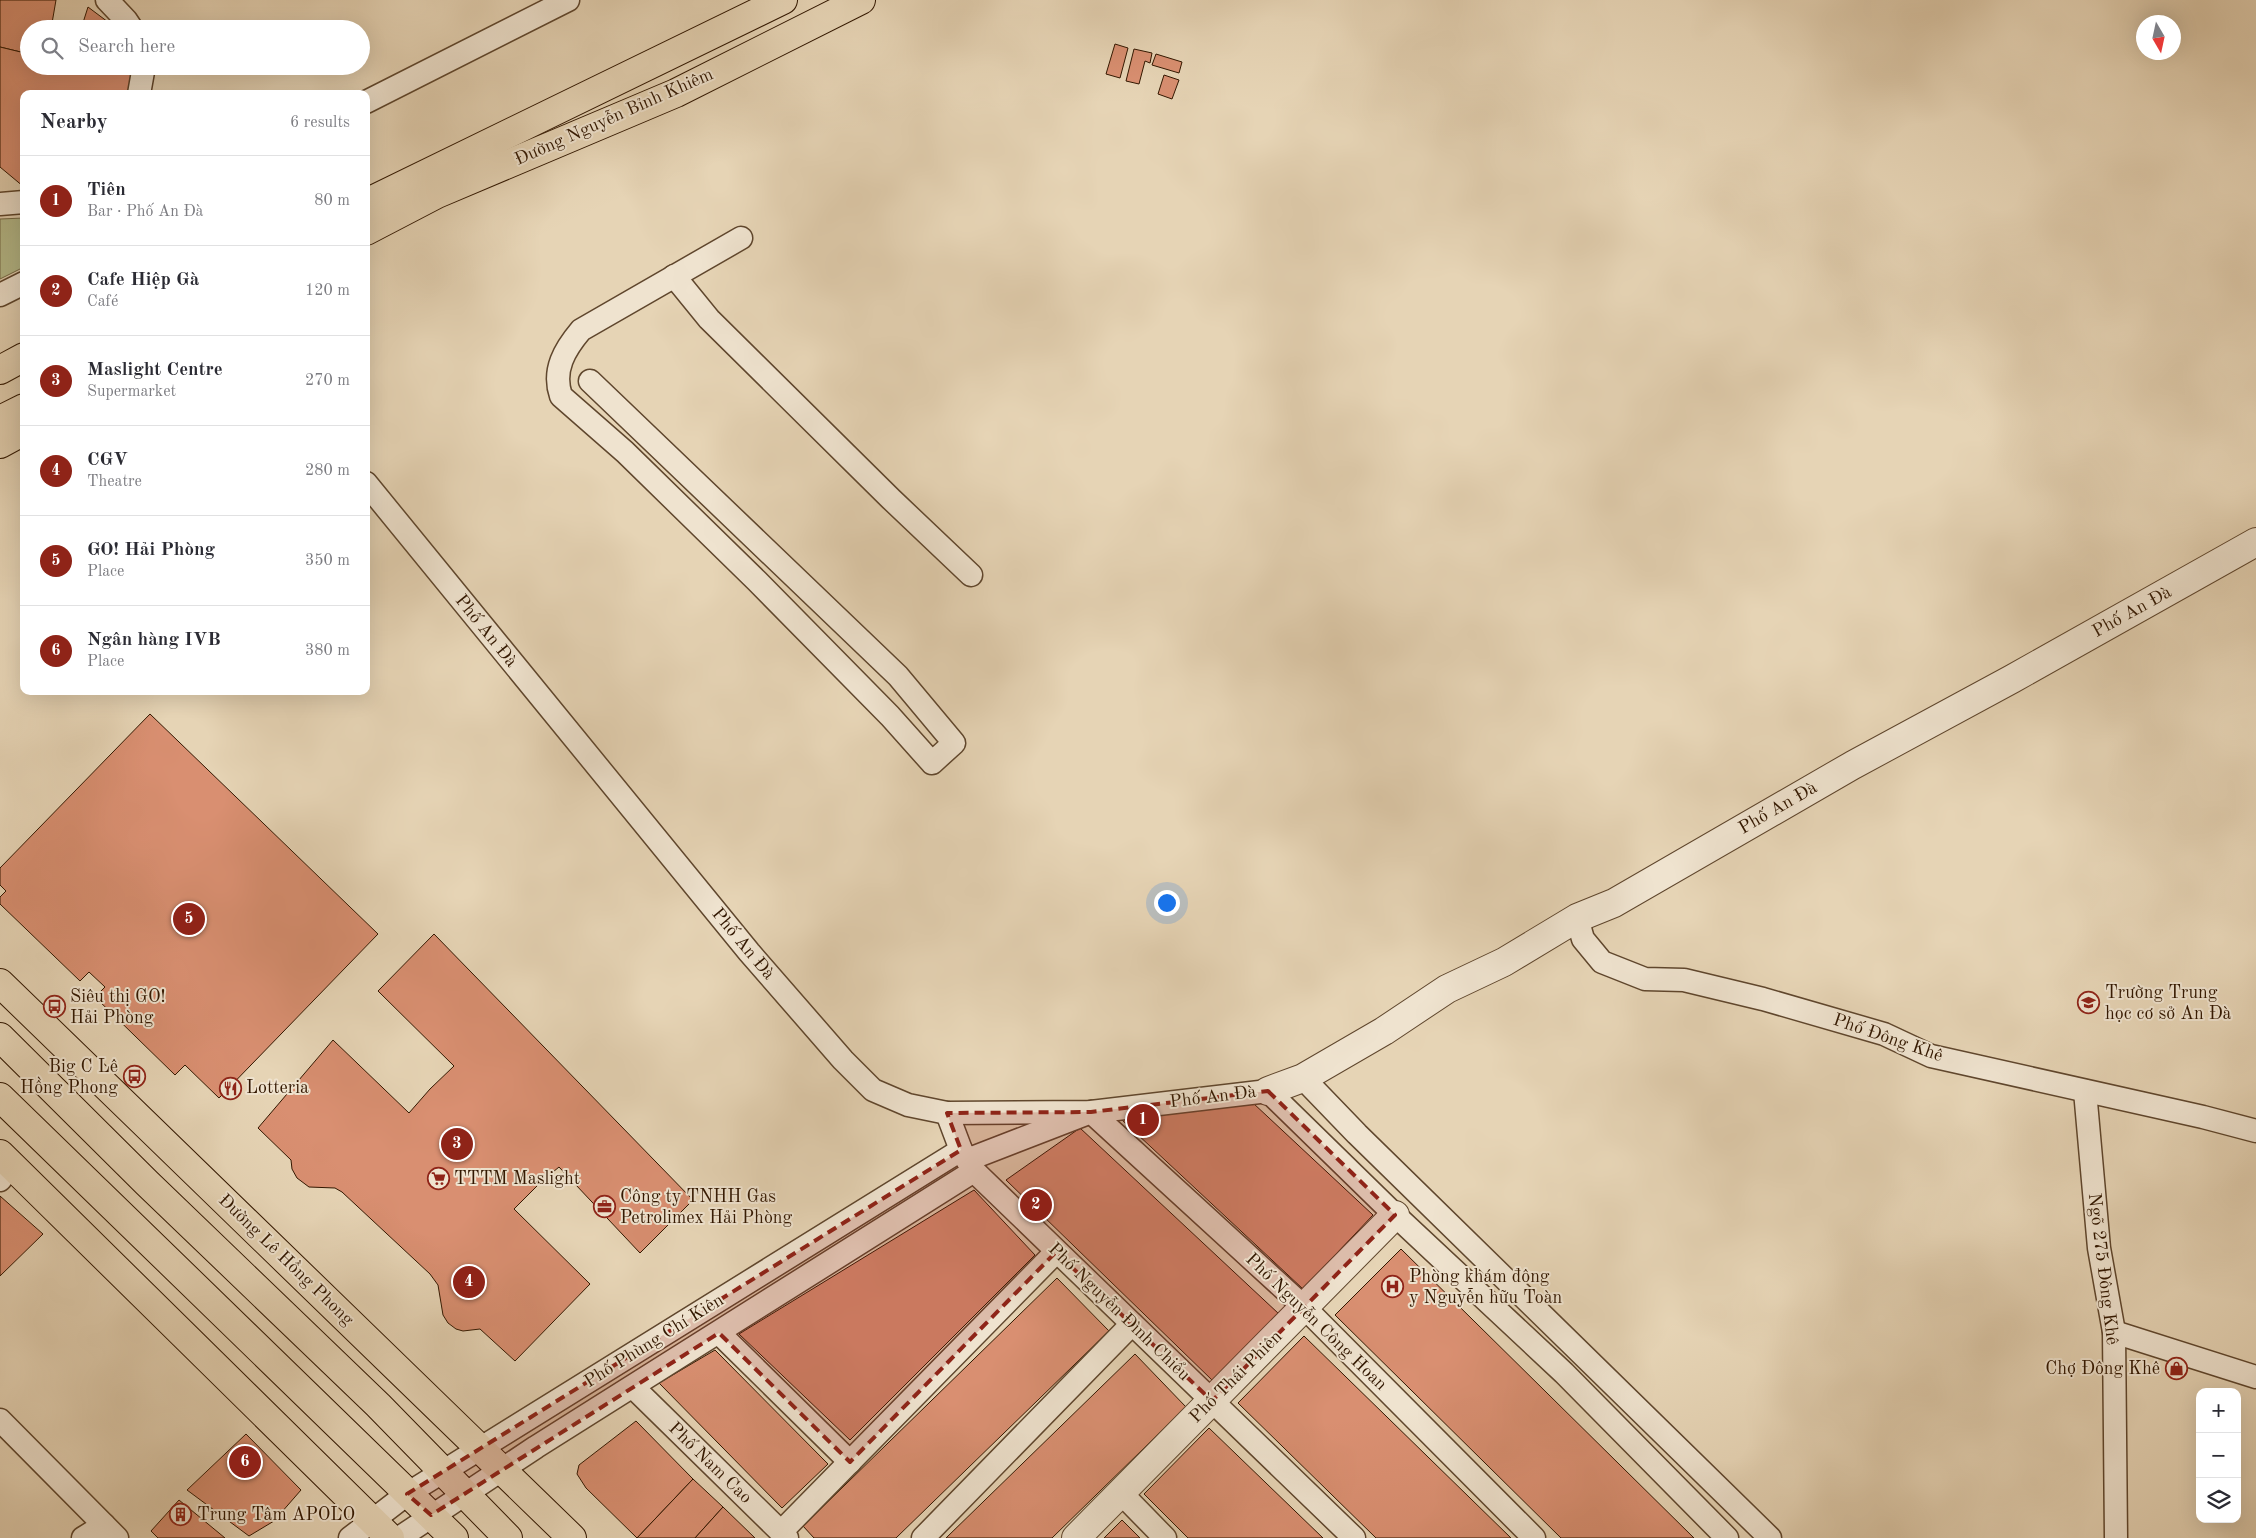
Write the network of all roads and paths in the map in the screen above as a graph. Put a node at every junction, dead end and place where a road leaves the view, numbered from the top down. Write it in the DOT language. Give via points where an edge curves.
graph roads {
  1 [pos="107,0"];
  2 [pos="568,0"];
  3 [pos="784,0"];
  4 [pos="861,0"];
  5 [pos="126,20"];
  6 [pos="142,75"];
  7 [pos="140,90"];
  8 [pos="370,100"];
  9 [pos="370,201"];
  10 [pos="20,202"];
  11 [pos="0,204"];
  12 [pos="370,229"];
  13 [pos="740,238"];
  14 [pos="674,276"];
  15 [pos="20,285"];
  16 [pos="0,295"];
  17 [pos="20,359"];
  18 [pos="0,370"];
  19 [pos="20,379"];
  20 [pos="590,381"];
  21 [pos="0,389"];
  22 [pos="20,410"];
  23 [pos="0,420"];
  24 [pos="20,433"];
  25 [pos="0,444"];
  26 [pos="370,488"];
  27 [pos="2256,542"];
  28 [pos="971,575"];
  29 [pos="1577,918"];
  30 [pos="0,983"];
  31 [pos="0,1037"];
  32 [pos="1303,1078"];
  33 [pos="1268,1091"];
  34 [pos="2085,1091"];
  35 [pos="0,1097"];
  36 [pos="1091,1112"];
  37 [pos="947,1113"];
  38 [pos="2256,1131"];
  39 [pos="968,1160"];
  40 [pos="4,1167"];
  41 [pos="1396,1215"];
  42 [pos="1056,1252"];
  43 [pos="1304,1308"];
  44 [pos="683,1323"];
  45 [pos="1132,1324"];
  46 [pos="2114,1332"];
  47 [pos="710,1338"];
  48 [pos="2256,1377"];
  49 [pos="633,1387"];
  50 [pos="1212,1401"];
  51 [pos="0,1420"];
  52 [pos="479,1448"];
  53 [pos="850,1462"];
  54 [pos="501,1471"];
  55 [pos="442,1472"];
  56 [pos="1121,1493"];
  57 [pos="407,1494"];
  58 [pos="464,1494"];
  59 [pos="431,1515"];
  60 [pos="110,1531"];
  61 [pos="371,1533"];
  62 [pos="784,1535"];
  63 [pos="1531,1537"];
  64 [pos="82,1538"];
  65 [pos="399,1538"];
  66 [pos="454,1538"];
  67 [pos="508,1538"];
  68 [pos="572,1538"];
  69 [pos="923,1538"];
  70 [pos="1076,1538"];
  71 [pos="1165,1538"];
  72 [pos="1354,1538"];
  73 [pos="1727,1538"];
  74 [pos="1770,1538"];
  75 [pos="2116,1538"];
  1 -- 5 [label="street"];
  2 -- 8 [label="street"];
  3 -- 9 [label="main road, Đường Nguyễn Bỉnh Khiêm"];
  4 -- 12 [label="main road, Đường Nguyễn Bỉnh Khiêm" via="676,93 437,194"];
  6 -- 7 [label="street"];
  10 -- 11 [label="street"];
  13 -- 14 [label="street"];
  14 -- 20 [label="street" via="581,330 569,344 560,363 558,382 561,396 625,452 757,581 932,763 954,743 898,676"];
  14 -- 28 [label="street" via="709,319"];
  15 -- 16 [label="street"];
  17 -- 18 [label="main road"];
  19 -- 21 [label="main road"];
  22 -- 23 [label="main road"];
  24 -- 25 [label="main road"];
  26 -- 37 [label="street, Phố An Đà" via="676,863 843,1060 873,1090 908,1105"];
  27 -- 29 [label="street, Phố An Đà" via="1853,765 1614,903"];
  29 -- 32 [label="street, Phố An Đà" via="1504,962 1447,989 1384,1031"];
  29 -- 34 [label="street, Phố Đông Khê" via="1583,939 1602,962 1645,979 1684,980 1763,999 1884,1034 1931,1056"];
  30 -- 52 [label="main road, Đường Lê Hồng Phong"];
  31 -- 55 [label="main road" via="378,1405"];
  32 -- 33 [label="street, Phố An Đà"];
  32 -- 74 [label="street"];
  33 -- 36 [label="street, Phố An Đà"];
  33 -- 41 [label="street"];
  34 -- 38 [label="street, Phố Đông Khê"];
  34 -- 46 [label="street, Ngõ 275 Đông Khê" via="2098,1248"];
  35 -- 57 [label="main road"];
  36 -- 37 [label="street, Phố An Đà"];
  36 -- 39 [label="street"];
  36 -- 43 [label="street, Phố Nguyễn Công Hoan"];
  37 -- 39 [label="street, Phố Nguyễn Đình Chiểu"];
  39 -- 42 [label="street, Phố Nguyễn Đình Chiểu"];
  39 -- 44 [label="street, Phố Phùng Chí Kiên"];
  39 -- 47 [label="street, Phố Phùng Chí Kiên"];
  40 -- 61 [label="main road"];
  41 -- 43 [label="street, Phố Thái Phiên"];
  41 -- 73 [label="street" via="1564,1373"];
  42 -- 45 [label="street, Phố Nguyễn Đình Chiểu"];
  42 -- 53 [label="street"];
  43 -- 50 [label="street, Phố Thái Phiên"];
  43 -- 63 [label="street, Phố Nguyễn Công Hoan"];
  44 -- 47 [label="street"];
  44 -- 52 [label="street, Phố Phùng Chí Kiên"];
  45 -- 50 [label="street, Phố Nguyễn Đình Chiểu"];
  45 -- 69 [label="street"];
  46 -- 48 [label="street"];
  46 -- 75 [label="street, Ngõ 275 Đông Khê"];
  47 -- 49 [label="street, Phố Phùng Chí Kiên"];
  47 -- 53 [label="street"];
  49 -- 54 [label="street, Phố Phùng Chí Kiên"];
  49 -- 62 [label="street, Phố Nam Cao"];
  50 -- 56 [label="street, Phố Thái Phiên"];
  50 -- 72 [label="street, Phố Nguyễn Đình Chiểu"];
  51 -- 60 [label="street"];
  52 -- 54 [label="main road, Đường Lê Hồng Phong"];
  52 -- 55 [label="street, Phố Phùng Chí Kiên"];
  53 -- 62 [label="street"];
  54 -- 58 [label="street, Phố Phùng Chí Kiên"];
  54 -- 68 [label="main road, Đường Lê Hồng Phong"];
  55 -- 57 [label="street, Phố Phùng Chí Kiên"];
  55 -- 58 [label="main road"];
  56 -- 70 [label="street, Phố Thái Phiên"];
  56 -- 71 [label="street"];
  57 -- 59 [label="main road"];
  57 -- 61 [label="street, Phố Phùng Chí Kiên"];
  58 -- 59 [label="street, Phố Phùng Chí Kiên"];
  58 -- 67 [label="main road"];
  59 -- 65 [label="street, Phố Phùng Chí Kiên"];
  59 -- 66 [label="main road"];
  60 -- 64 [label="street"];
}
